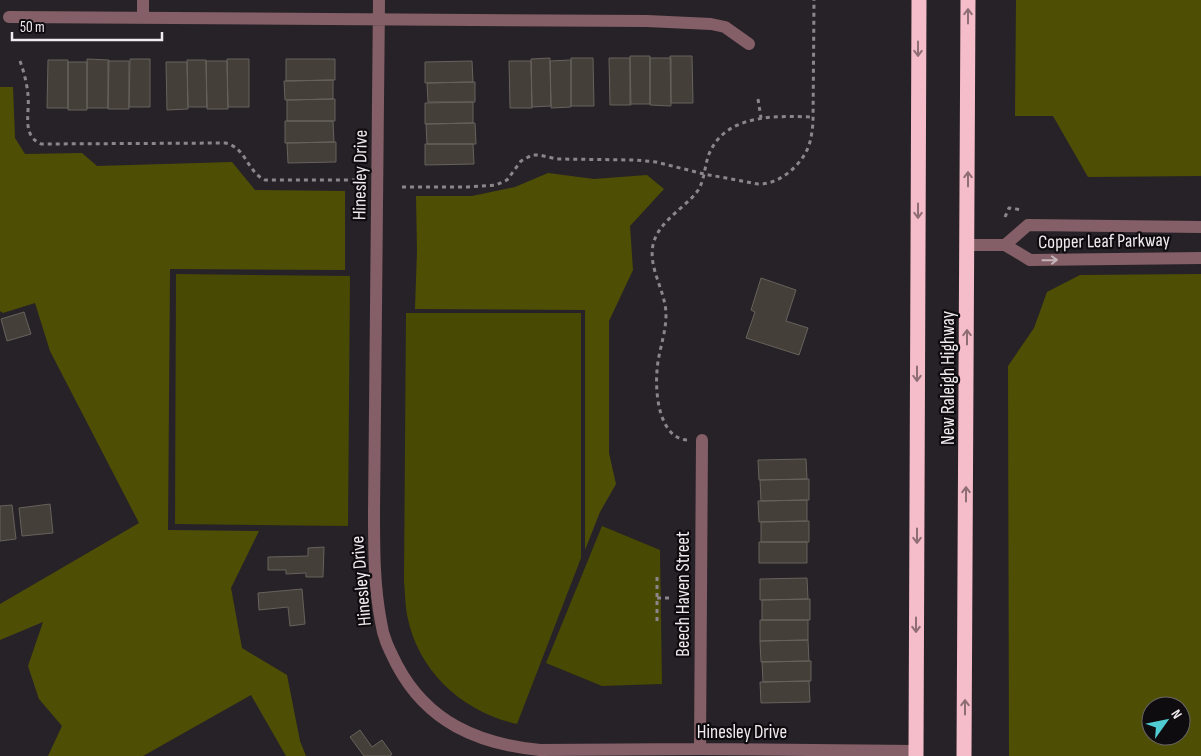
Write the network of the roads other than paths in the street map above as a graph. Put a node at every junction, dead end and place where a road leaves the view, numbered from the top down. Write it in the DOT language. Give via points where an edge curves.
graph roads {
  1 [pos="143,0"];
  2 [pos="378,0"];
  3 [pos="919,0"];
  4 [pos="968,0"];
  5 [pos="9,16"];
  6 [pos="143,18"];
  7 [pos="379,20"];
  8 [pos="749,44"];
  9 [pos="1201,227"];
  10 [pos="968,245"];
  11 [pos="1005,245"];
  12 [pos="1201,258"];
  13 [pos="702,440"];
  14 [pos="700,749"];
  15 [pos="916,754"];
  16 [pos="964,756"];
  1 -- 6 [label="street"];
  2 -- 7 [label="street, Hinesley Drive"];
  3 -- 15 [label="highway, New Raleigh Highway, one-way"];
  10 -- 4 [label="highway, New Raleigh Highway, one-way"];
  5 -- 6 [label="street"];
  6 -- 7 [label="street"];
  7 -- 8 [label="street" via="711,24 725,27"];
  7 -- 14 [label="street, Hinesley Drive" via="374,512 375,564 381,623 387,646 417,696 436,714 480,737 540,750"];
  9 -- 11 [label="street, Copper Leaf Parkway" via="1028,225"];
  10 -- 11 [label="street"];
  16 -- 10 [label="highway, New Raleigh Highway, one-way"];
  11 -- 12 [label="street, Copper Leaf Parkway, one-way" via="1030,260"];
  13 -- 14 [label="street, Beech Haven Street"];
  14 -- 15 [label="street, Hinesley Drive"];
}
